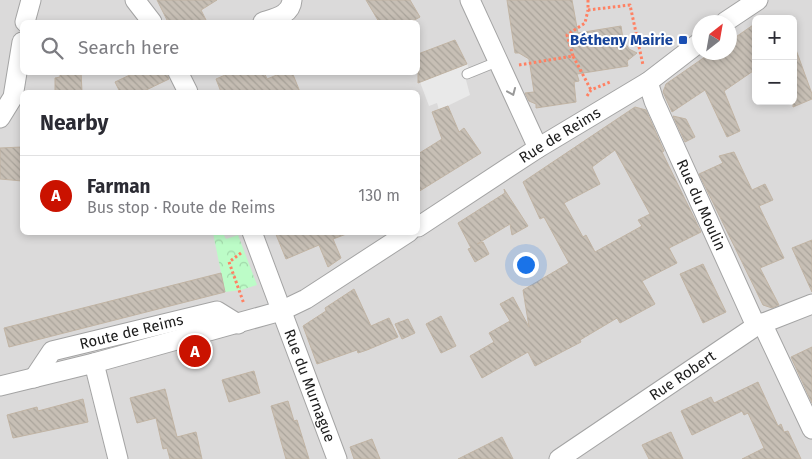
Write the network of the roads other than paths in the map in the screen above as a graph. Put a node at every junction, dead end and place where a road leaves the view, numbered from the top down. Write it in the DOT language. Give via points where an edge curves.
graph roads {
  1 [pos="32,0"];
  2 [pos="135,0"];
  3 [pos="292,0"];
  4 [pos="470,0"];
  5 [pos="745,3"];
  6 [pos="733,15"];
  7 [pos="27,20"];
  8 [pos="150,20"];
  9 [pos="269,20"];
  10 [pos="692,47"];
  11 [pos="20,54"];
  12 [pos="505,64"];
  13 [pos="467,74"];
  14 [pos="180,75"];
  15 [pos="642,76"];
  16 [pos="187,90"];
  17 [pos="0,118"];
  18 [pos="538,148"];
  19 [pos="420,226"];
  20 [pos="404,235"];
  21 [pos="254,237"];
  22 [pos="812,304"];
  23 [pos="281,311"];
  24 [pos="238,324"];
  25 [pos="759,324"];
  26 [pos="94,363"];
  27 [pos="34,378"];
  28 [pos="0,386"];
  29 [pos="812,429"];
  30 [pos="118,459"];
  31 [pos="337,459"];
  32 [pos="559,459"];
  1 -- 7 [label="street"];
  2 -- 8 [label="street"];
  3 -- 9 [label="street" via="292,6 284,15"];
  4 -- 12 [label="street"];
  5 -- 6 [label="street"];
  10 -- 15 [label="street, Rue de Reims"];
  11 -- 17 [label="street" via="13,97"];
  12 -- 13 [label="lane"];
  12 -- 18 [label="street, one-way"];
  14 -- 16 [label="street"];
  15 -- 18 [label="street, Rue de Reims"];
  15 -- 25 [label="street, Rue du Moulin"];
  18 -- 19 [label="street, Rue de Reims"];
  20 -- 23 [label="street" via="306,299"];
  21 -- 23 [label="street, Rue du Murnague"];
  22 -- 25 [label="street, Rue Robert"];
  23 -- 24 [label="street, Route de Reims"];
  23 -- 31 [label="street, Rue du Murnague"];
  24 -- 26 [label="street, Route de Reims"];
  24 -- 27 [label="street, Route de Reims" via="217,311 52,351"];
  25 -- 29 [label="street, Rue du Moulin"];
  25 -- 32 [label="street, Rue Robert"];
  26 -- 27 [label="street, Route de Reims"];
  26 -- 30 [label="street"];
  27 -- 28 [label="street, Route de Reims"];
}
